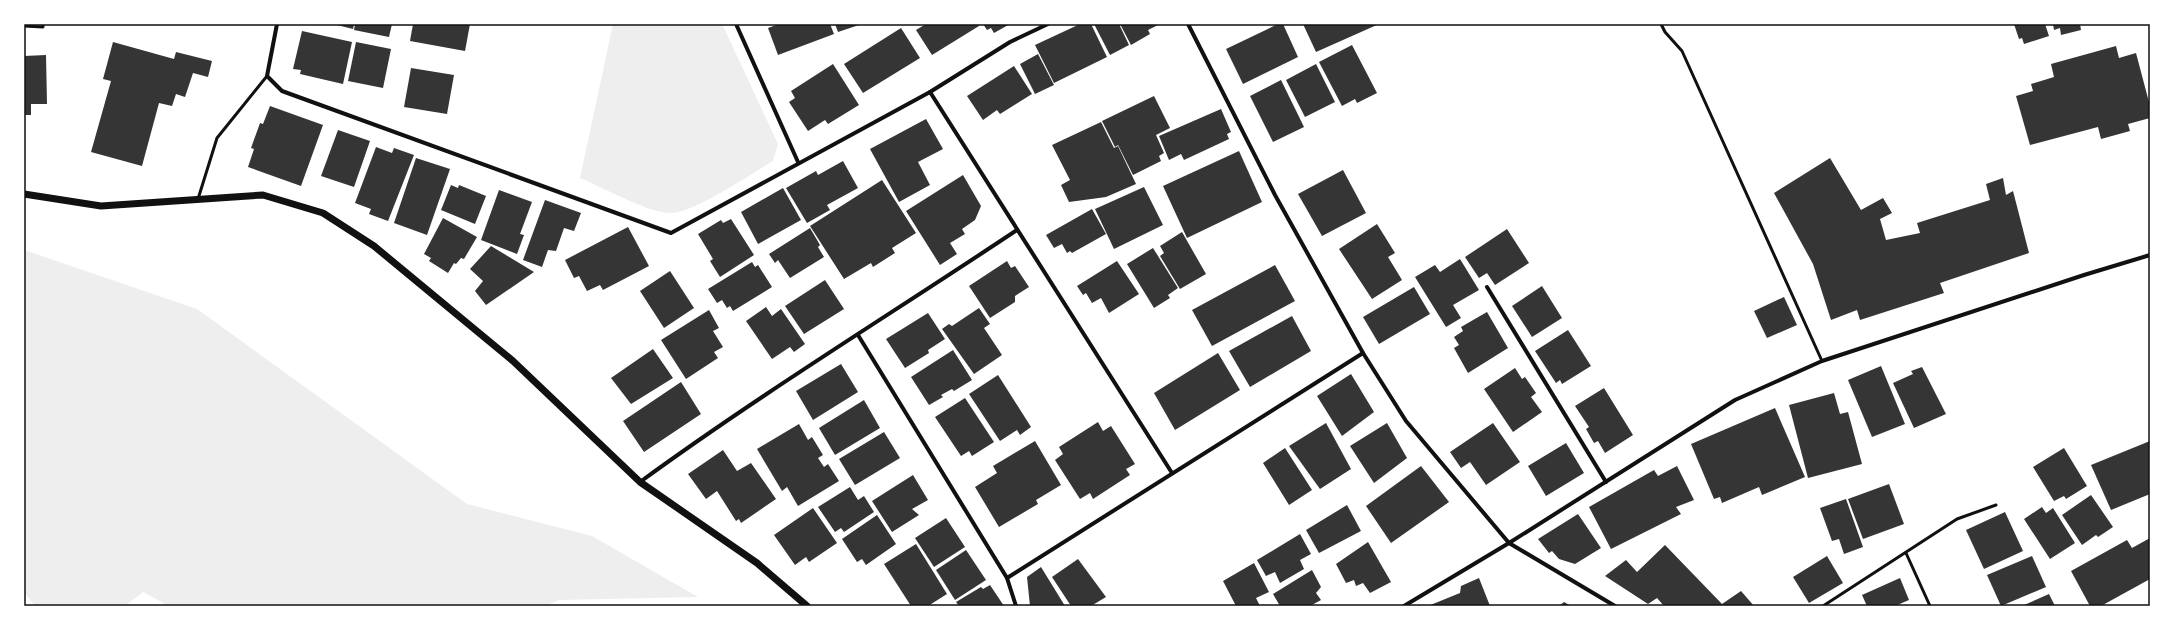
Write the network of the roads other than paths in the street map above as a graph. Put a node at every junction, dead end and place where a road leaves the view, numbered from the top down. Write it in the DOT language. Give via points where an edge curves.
graph roads {
  1 [pos="43,24"];
  2 [pos="277,24"];
  3 [pos="736,24"];
  4 [pos="1048,24"];
  5 [pos="1188,24"];
  6 [pos="1661,24"];
  7 [pos="24,26"];
  8 [pos="266,76"];
  9 [pos="930,92"];
  10 [pos="798,162"];
  11 [pos="24,194"];
  12 [pos="198,199"];
  13 [pos="1017,230"];
  14 [pos="2150,255"];
  15 [pos="1488,287"];
  16 [pos="858,335"];
  17 [pos="1363,353"];
  18 [pos="1822,361"];
  19 [pos="1172,473"];
  20 [pos="640,482"];
  21 [pos="1606,482"];
  22 [pos="1996,505"];
  23 [pos="1509,543"];
  24 [pos="1906,553"];
  25 [pos="1007,578"];
  26 [pos="807,606"];
  27 [pos="1016,606"];
  28 [pos="1404,606"];
  29 [pos="1615,606"];
  30 [pos="1823,606"];
  31 [pos="1930,606"];
  1 -- 7 [label="lane" via="42,27"];
  2 -- 8 [label="street"];
  3 -- 10 [label="street"];
  4 -- 9 [label="street" via="1010,42"];
  5 -- 17 [label="street" via="1275,195"];
  6 -- 18 [label="lane" via="1682,51"];
  8 -- 10 [label="street" via="282,91 671,233"];
  8 -- 12 [label="lane" via="217,138"];
  9 -- 10 [label="street"];
  9 -- 13 [label="street"];
  11 -- 12 [label="street" via="101,206"];
  12 -- 20 [label="street" via="263,195 323,213 374,246 513,361"];
  13 -- 16 [label="street"];
  13 -- 19 [label="street"];
  14 -- 18 [label="street" via="2084,274"];
  15 -- 21 [label="street"];
  16 -- 20 [label="street" via="749,404"];
  16 -- 25 [label="street"];
  17 -- 19 [label="street"];
  17 -- 23 [label="street" via="1406,421"];
  18 -- 21 [label="street" via="1735,400"];
  19 -- 25 [label="street"];
  20 -- 26 [label="street" via="757,563"];
  21 -- 23 [label="street"];
  22 -- 24 [label="lane" via="1957,519"];
  23 -- 28 [label="street"];
  23 -- 29 [label="street"];
  24 -- 30 [label="lane"];
  24 -- 31 [label="lane"];
  25 -- 27 [label="street"];
}
